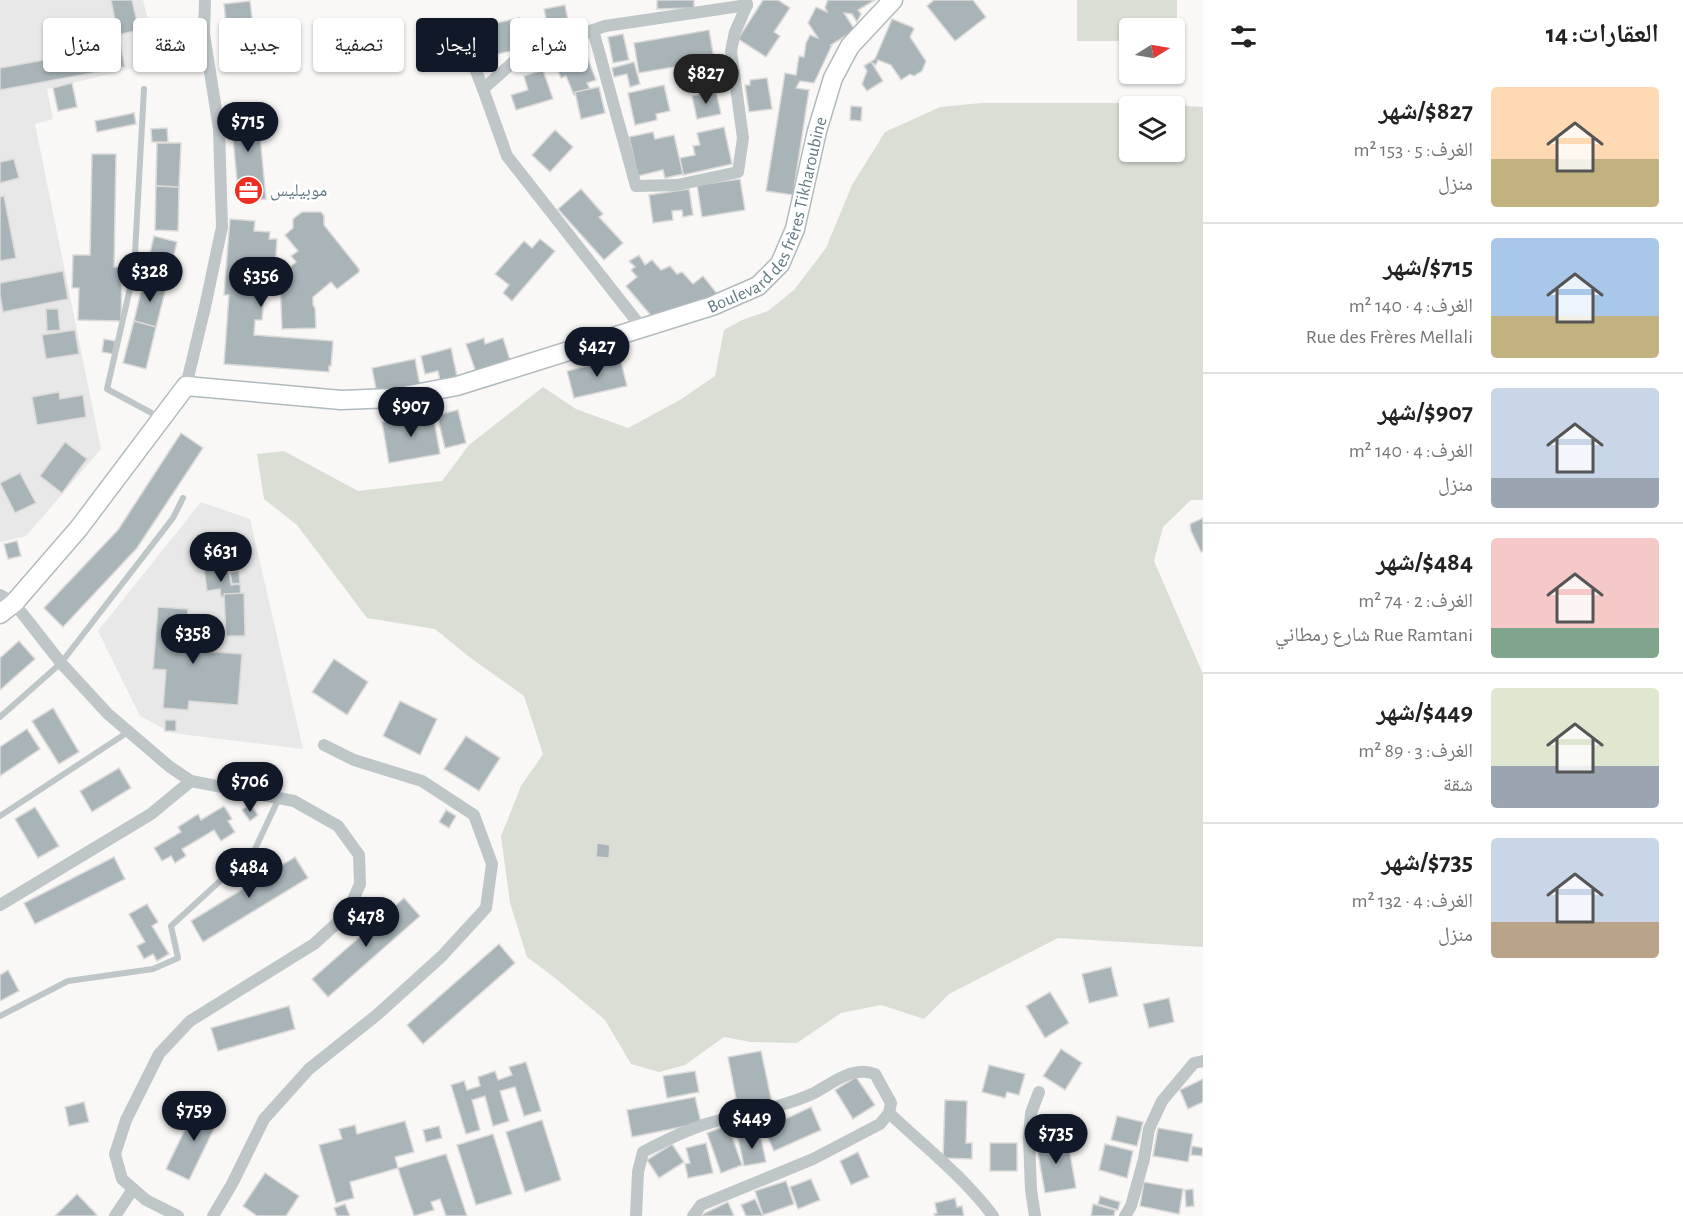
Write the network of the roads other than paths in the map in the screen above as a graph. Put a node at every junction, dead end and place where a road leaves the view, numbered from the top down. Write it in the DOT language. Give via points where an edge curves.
graph roads {
  1 [pos="205,0"];
  2 [pos="893,0"];
  3 [pos="747,2"];
  4 [pos="593,30"];
  5 [pos="476,72"];
  6 [pos="144,89"];
  7 [pos="483,89"];
  8 [pos="642,328"];
  9 [pos="186,386"];
  10 [pos="161,418"];
  11 [pos="183,498"];
  12 [pos="5,604"];
  13 [pos="61,663"];
  14 [pos="0,717"];
  15 [pos="128,732"];
  16 [pos="324,745"];
  17 [pos="191,781"];
  18 [pos="279,798"];
  19 [pos="0,816"];
  20 [pos="0,904"];
  21 [pos="0,1016"];
  22 [pos="1203,1061"];
  23 [pos="1039,1092"];
  24 [pos="889,1113"];
  25 [pos="133,1189"];
  26 [pos="115,1216"];
  27 [pos="178,1216"];
  28 [pos="213,1216"];
  29 [pos="636,1216"];
  30 [pos="693,1216"];
  31 [pos="993,1216"];
  32 [pos="1035,1216"];
  33 [pos="1125,1216"];
  1 -- 9 [label="street" via="204,34 219,129 222,227"];
  2 -- 8 [label="street, Boulevard des frères Tikharoubine" via="850,46 833,78 795,229 780,264 758,286 712,306"];
  3 -- 4 [label="street"];
  3 -- 4 [label="street" via="731,51 743,138 738,172 677,185 636,186"];
  4 -- 7 [label="street" via="520,56"];
  5 -- 7 [label="street"];
  6 -- 10 [label="lane" via="134,271 107,389"];
  7 -- 8 [label="street" via="507,156"];
  8 -- 9 [label="street, Boulevard des frères Tikharoubine" via="457,386 393,399 341,400"];
  9 -- 10 [label="street"];
  10 -- 12 [label="street" via="79,528"];
  11 -- 13 [label="lane" via="154,543"];
  12 -- 13 [label="street"];
  13 -- 14 [label="lane"];
  13 -- 15 [label="street"];
  15 -- 17 [label="street"];
  15 -- 19 [label="lane"];
  16 -- 28 [label="street" via="354,760 422,782 474,815 492,864 486,908 442,956 309,1069 264,1119"];
  17 -- 18 [label="street"];
  17 -- 20 [label="street" via="151,814"];
  18 -- 21 [label="lane" via="255,849 171,926 178,958 153,969 68,981"];
  18 -- 25 [label="street" via="294,801 338,826 359,855 360,885 347,914 314,945 190,1021 159,1054 126,1120 115,1154 122,1179"];
  22 -- 33 [label="street" via="1194,1063 1162,1101 1149,1129 1144,1159"];
  23 -- 32 [label="street" via="1031,1113 1029,1138"];
  24 -- 29 [label="street" via="891,1103 875,1074 855,1071 812,1094 674,1135 643,1152"];
  24 -- 30 [label="street" via="880,1124 813,1159 701,1205"];
  24 -- 31 [label="street" via="955,1174"];
  25 -- 26 [label="street"];
  25 -- 27 [label="street"];
}
